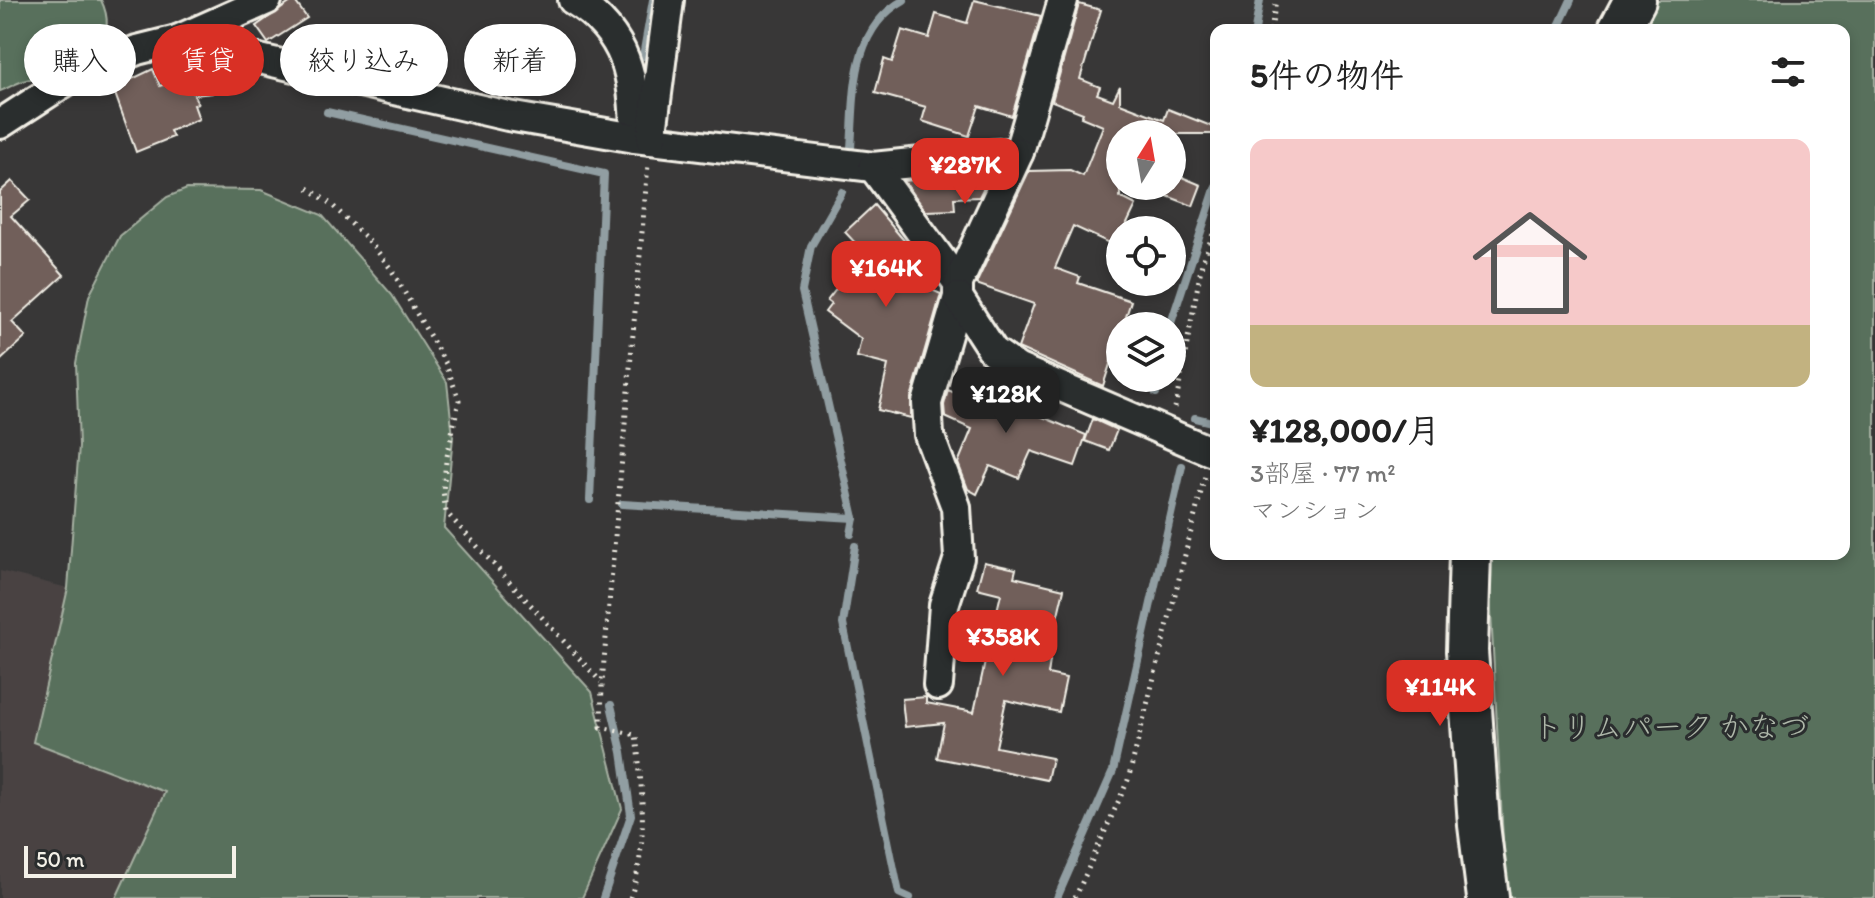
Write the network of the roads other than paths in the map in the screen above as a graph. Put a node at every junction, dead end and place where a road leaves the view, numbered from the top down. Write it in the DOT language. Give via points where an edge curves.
graph roads {
  1 [pos="267,0"];
  2 [pos="573,0"];
  3 [pos="669,0"];
  4 [pos="1063,0"];
  5 [pos="1635,0"];
  6 [pos="213,24"];
  7 [pos="1622,24"];
  8 [pos="152,46"];
  9 [pos="264,60"];
  10 [pos="0,124"];
  11 [pos="643,139"];
  12 [pos="1019,152"];
  13 [pos="873,167"];
  14 [pos="958,290"];
  15 [pos="1210,451"];
  16 [pos="1470,560"];
  17 [pos="938,685"];
  18 [pos="1488,898"];
  1 -- 6 [label="street"];
  2 -- 11 [label="street" via="592,11 626,58"];
  3 -- 11 [label="street"];
  4 -- 12 [label="street"];
  5 -- 7 [label="main road"];
  8 -- 10 [label="street" via="74,76"];
  9 -- 11 [label="street" via="508,116"];
  11 -- 13 [label="street"];
  12 -- 13 [label="street"];
  12 -- 14 [label="street"];
  13 -- 14 [label="street"];
  14 -- 15 [label="street" via="993,351 1017,368"];
  14 -- 17 [label="street" via="927,403 929,435 956,507 959,558 944,605"];
  16 -- 18 [label="main road" via="1467,651"];
}
